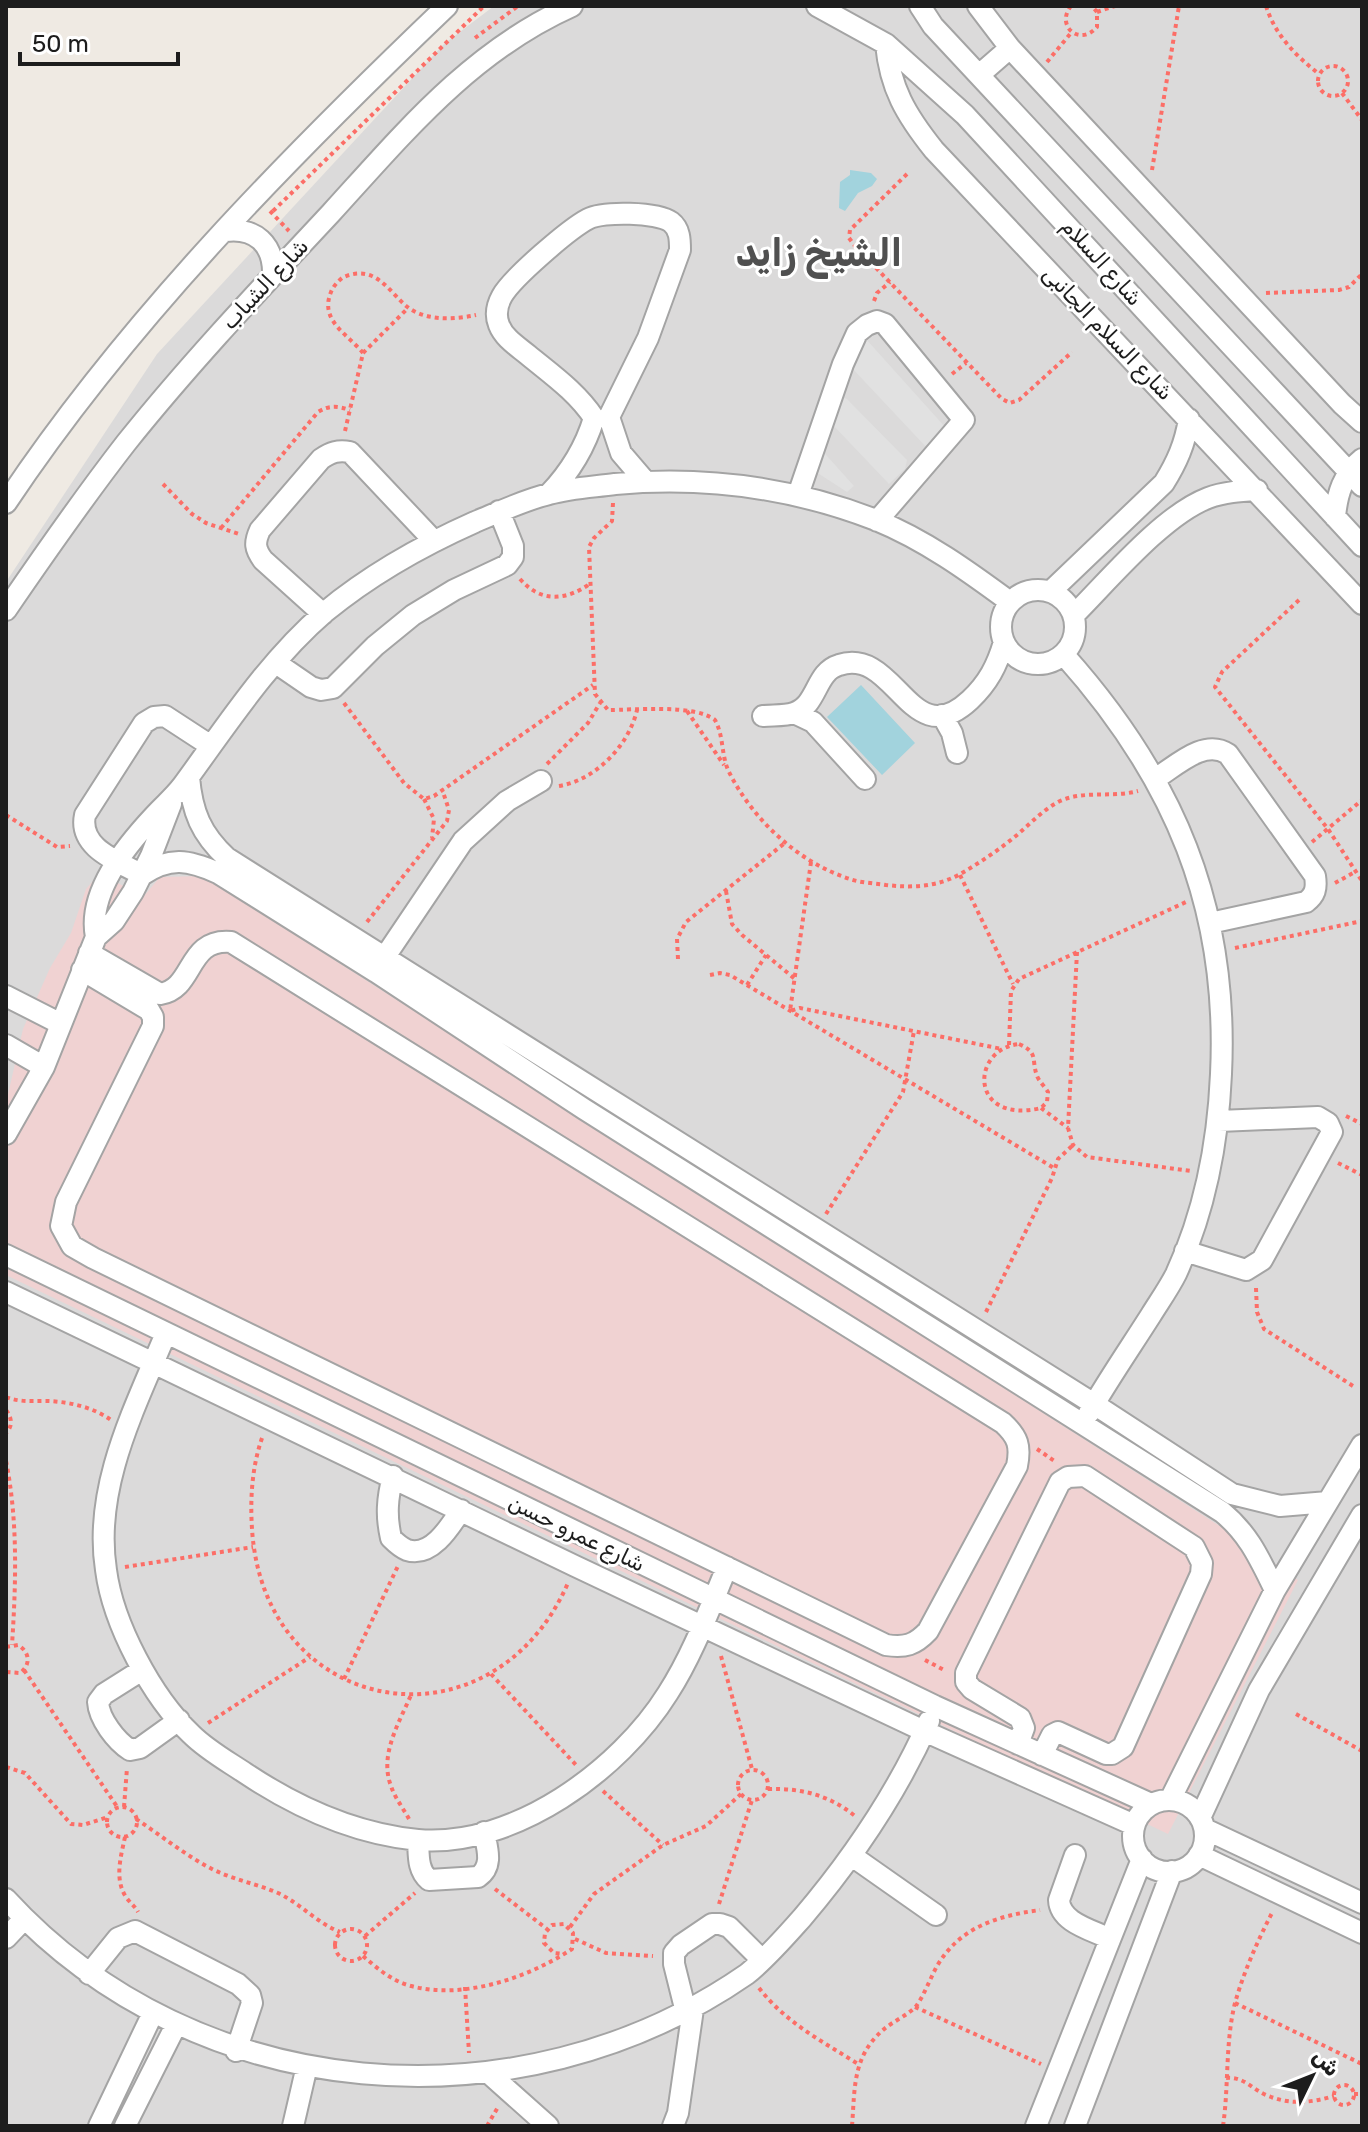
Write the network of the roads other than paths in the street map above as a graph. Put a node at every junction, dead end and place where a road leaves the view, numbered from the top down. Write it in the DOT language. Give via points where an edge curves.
graph roads {
  1 [pos="447,6"];
  2 [pos="572,6"];
  3 [pos="819,6"];
  4 [pos="920,6"];
  5 [pos="978,6"];
  6 [pos="886,44"];
  7 [pos="1010,48"];
  8 [pos="979,75"];
  9 [pos="225,231"];
  10 [pos="273,275"];
  11 [pos="601,417"];
  12 [pos="1189,419"];
  13 [pos="1362,422"];
  14 [pos="1358,472"];
  15 [pos="645,481"];
  16 [pos="1257,490"];
  17 [pos="549,494"];
  18 [pos="798,495"];
  19 [pos="1148,500"];
  20 [pos="6,503"];
  21 [pos="499,511"];
  22 [pos="1335,517"];
  23 [pos="877,521"];
  24 [pos="1168,522"];
  25 [pos="434,541"];
  26 [pos="1362,546"];
  27 [pos="1050,592"];
  28 [pos="1010,602"];
  29 [pos="1362,604"];
  30 [pos="6,610"];
  31 [pos="323,614"];
  32 [pos="1074,615"];
  33 [pos="1004,642"];
  34 [pos="1064,655"];
  35 [pos="276,663"];
  36 [pos="813,697"];
  37 [pos="794,713"];
  38 [pos="942,715"];
  39 [pos="763,716"];
  40 [pos="820,729"];
  41 [pos="211,746"];
  42 [pos="957,753"];
  43 [pos="189,777"];
  44 [pos="865,779"];
  45 [pos="1155,779"];
  46 [pos="541,781"];
  47 [pos="172,800"];
  48 [pos="119,861"];
  49 [pos="142,875"];
  50 [pos="1210,923"];
  51 [pos="89,953"];
  52 [pos="380,965"];
  53 [pos="6,996"];
  54 [pos="61,1024"];
  55 [pos="6,1045"];
  56 [pos="44,1067"];
  57 [pos="596,1090"];
  58 [pos="584,1109"];
  59 [pos="1219,1121"];
  60 [pos="6,1134"];
  61 [pos="674,1140"];
  62 [pos="663,1159"];
  63 [pos="1185,1251"];
  64 [pos="6,1255"];
  65 [pos="887,1274"];
  66 [pos="6,1292"];
  67 [pos="876,1294"];
  68 [pos="166,1333"];
  69 [pos="154,1362"];
  70 [pos="1094,1404"];
  71 [pos="1084,1423"];
  72 [pos="1362,1445"];
  73 [pos="438,1466"];
  74 [pos="393,1476"];
  75 [pos="426,1493"];
  76 [pos="1328,1502"];
  77 [pos="1227,1503"];
  78 [pos="461,1510"];
  79 [pos="1362,1515"];
  80 [pos="727,1567"];
  81 [pos="1275,1590"];
  82 [pos="713,1599"];
  83 [pos="708,1629"];
  84 [pos="142,1670"];
  85 [pos="935,1706"];
  86 [pos="185,1727"];
  87 [pos="924,1731"];
  88 [pos="1018,1744"];
  89 [pos="1042,1755"];
  90 [pos="1160,1802"];
  91 [pos="1202,1824"];
  92 [pos="1134,1825"];
  93 [pos="484,1832"];
  94 [pos="418,1840"];
  95 [pos="1075,1855"];
  96 [pos="1199,1855"];
  97 [pos="852,1856"];
  98 [pos="1142,1859"];
  99 [pos="1172,1871"];
  100 [pos="6,1899"];
  101 [pos="1362,1903"];
  102 [pos="936,1915"];
  103 [pos="24,1919"];
  104 [pos="1362,1933"];
  105 [pos="6,1938"];
  106 [pos="1110,1939"];
  107 [pos="755,1966"];
  108 [pos="89,1974"];
  109 [pos="690,2011"];
  110 [pos="152,2015"];
  111 [pos="175,2027"];
  112 [pos="137,2045"];
  113 [pos="236,2051"];
  114 [pos="160,2056"];
  115 [pos="306,2070"];
  116 [pos="492,2076"];
  117 [pos="99,2126"];
  118 [pos="125,2126"];
  119 [pos="293,2126"];
  120 [pos="548,2126"];
  121 [pos="673,2126"];
  122 [pos="1036,2126"];
  123 [pos="1075,2126"];
  1 -- 9 [label="street"];
  2 -- 10 [label="street, شارع الشباب" via="513,36 455,80"];
  3 -- 6 [label="street, شارع السلام"];
  4 -- 8 [label="street, شارع السلام"];
  5 -- 7 [label="street"];
  6 -- 12 [label="street, شارع السلام الجانبى" via="888,71 915,127"];
  6 -- 22 [label="street, شارع السلام" via="1010,161"];
  7 -- 8 [label="street"];
  7 -- 13 [label="street"];
  8 -- 14 [label="street, شارع السلام"];
  9 -- 10 [label="street" via="237,229 261,239 269,249"];
  9 -- 20 [label="street" via="126,344"];
  10 -- 30 [label="street, شارع الشباب" via="126,443"];
  11 -- 11 [label="street" via="648,338 680,250 680,235 672,223 658,218 607,213 590,218 523,272 497,306 497,322 505,336"];
  11 -- 15 [label="street"];
  11 -- 17 [label="street"];
  12 -- 16 [label="street, شارع السلام الجانبى"];
  12 -- 19 [label="street" via="1177,463"];
  14 -- 22 [label="street" via="1341,486"];
  15 -- 17 [label="street"];
  15 -- 18 [label="street" via="692,480"];
  16 -- 24 [label="street" via="1209,498"];
  16 -- 29 [label="street, شارع السلام الجانبى"];
  17 -- 21 [label="street"];
  18 -- 23 [label="street"];
  18 -- 23 [label="street" via="857,333 877,321 885,324 964,420"];
  19 -- 24 [label="street"];
  19 -- 27 [label="street"];
  21 -- 25 [label="street"];
  21 -- 35 [label="street" via="513,546 507,565 413,615 333,688 311,687"];
  22 -- 26 [label="street, شارع السلام"];
  23 -- 28 [label="street" via="924,543"];
  24 -- 32 [label="street"];
  25 -- 31 [label="street" via="382,570"];
  25 -- 31 [label="street" via="350,452 330,453 255,540 263,560"];
  27 -- 28 [label="street" via="1021,593"];
  27 -- 32 [label="street"];
  28 -- 33 [label="street" via="1001,628"];
  31 -- 35 [label="street"];
  32 -- 34 [label="street" via="1076,629"];
  33 -- 34 [label="street" via="1024,662 1038,665"];
  33 -- 38 [label="street" via="994,671 981,688 955,711"];
  34 -- 45 [label="street" via="1129,735"];
  35 -- 41 [label="street"];
  36 -- 37 [label="street"];
  36 -- 38 [label="street" via="826,673 838,665 870,665 914,709"];
  36 -- 40 [label="street"];
  37 -- 39 [label="street"];
  37 -- 40 [label="street"];
  38 -- 42 [label="street"];
  40 -- 44 [label="street"];
  41 -- 43 [label="street"];
  41 -- 48 [label="street" via="165,716 144,723 83,826 92,845"];
  43 -- 47 [label="street"];
  43 -- 52 [label="street" via="191,803 210,843 354,938"];
  45 -- 50 [label="street" via="1174,816"];
  45 -- 50 [label="street" via="1202,750 1221,749 1315,876 1314,896 1306,902"];
  46 -- 52 [label="street" via="507,801 463,841"];
  47 -- 48 [label="street"];
  47 -- 49 [label="street"];
  48 -- 49 [label="street"];
  48 -- 51 [label="street" via="99,899"];
  49 -- 51 [label="street"];
  49 -- 52 [label="street" via="158,864 199,864"];
  50 -- 59 [label="street" via="1223,1032"];
  51 -- 54 [label="street"];
  51 -- 80 [label="street" via="149,1010 153,1026 66,1202 61,1226 72,1246"];
  51 -- 80 [label="street" via="160,994 177,987 207,945 231,942 1015,1434 1017,1466 917,1643 902,1648 886,1645"];
  52 -- 57 [label="street"];
  52 -- 58 [label="street"];
  53 -- 54 [label="street"];
  54 -- 56 [label="street"];
  55 -- 56 [label="street"];
  56 -- 60 [label="street"];
  57 -- 58 [label="street"];
  57 -- 61 [label="street"];
  58 -- 62 [label="street"];
  59 -- 63 [label="street"];
  59 -- 63 [label="street" via="1318,1117 1332,1132 1256,1265 1246,1270"];
  61 -- 62 [label="street"];
  61 -- 65 [label="street"];
  62 -- 67 [label="street"];
  63 -- 70 [label="street" via="1175,1277"];
  64 -- 68 [label="street, شارع عمرو حسن"];
  65 -- 67 [label="street"];
  65 -- 70 [label="street"];
  66 -- 69 [label="street, شارع عمرو حسن"];
  67 -- 71 [label="street"];
  68 -- 69 [label="street"];
  68 -- 73 [label="street, شارع عمرو حسن"];
  69 -- 74 [label="street, شارع عمرو حسن"];
  69 -- 84 [label="street" via="125,1431 107,1499 105,1570 114,1609"];
  70 -- 71 [label="street"];
  70 -- 77 [label="street"];
  71 -- 77 [label="street"];
  72 -- 76 [label="street"];
  73 -- 75 [label="street"];
  73 -- 82 [label="street, شارع عمرو حسن"];
  74 -- 75 [label="street, شارع عمرو حسن"];
  74 -- 78 [label="street" via="387,1520 391,1538 406,1550 421,1551 434,1544"];
  75 -- 78 [label="street, شارع عمرو حسن"];
  76 -- 77 [label="street"];
  76 -- 81 [label="street"];
  77 -- 81 [label="street"];
  78 -- 83 [label="street, شارع عمرو حسن"];
  79 -- 91 [label="street" via="1259,1690"];
  80 -- 82 [label="street"];
  81 -- 90 [label="street"];
  82 -- 83 [label="street"];
  82 -- 85 [label="street, شارع عمرو حسن"];
  83 -- 87 [label="street, شارع عمرو حسن"];
  83 -- 93 [label="street" via="660,1705 619,1754 539,1810"];
  84 -- 86 [label="street"];
  84 -- 86 [label="street" via="98,1702 98,1712 122,1745 140,1748"];
  85 -- 87 [label="street"];
  85 -- 88 [label="street, شارع عمرو حسن"];
  86 -- 94 [label="street" via="267,1788 309,1810"];
  87 -- 92 [label="street, شارع عمرو حسن"];
  87 -- 97 [label="street"];
  88 -- 89 [label="street, شارع عمرو حسن"];
  88 -- 89 [label="street" via="1024,1728 1020,1718 979,1695 966,1682 966,1673 1060,1482 1085,1476 1194,1547 1201,1574 1123,1747 1106,1754 1058,1732"];
  89 -- 90 [label="street, شارع عمرو حسن"];
  90 -- 91 [label="street" via="1192,1808"];
  90 -- 92 [label="street" via="1140,1813"];
  91 -- 96 [label="street"];
  91 -- 101 [label="street"];
  92 -- 98 [label="street"];
  93 -- 94 [label="street"];
  93 -- 94 [label="street" via="489,1862 478,1877 429,1880 420,1867"];
  95 -- 106 [label="street" via="1059,1907 1069,1919"];
  96 -- 99 [label="street"];
  96 -- 104 [label="street"];
  97 -- 102 [label="street"];
  97 -- 107 [label="street"];
  98 -- 99 [label="street"];
  98 -- 106 [label="street"];
  99 -- 123 [label="street"];
  100 -- 103 [label="street"];
  103 -- 105 [label="street"];
  103 -- 108 [label="street"];
  106 -- 122 [label="street"];
  107 -- 109 [label="street"];
  107 -- 109 [label="street" via="729,1927 705,1928 674,1953"];
  108 -- 110 [label="street"];
  108 -- 113 [label="street" via="118,1938 135,1931 245,1988 252,2003"];
  109 -- 116 [label="street" via="596,2051"];
  109 -- 121 [label="street"];
  110 -- 111 [label="street"];
  110 -- 112 [label="street"];
  111 -- 113 [label="street"];
  111 -- 114 [label="street"];
  112 -- 114 [label="street"];
  112 -- 117 [label="street"];
  113 -- 115 [label="street"];
  114 -- 118 [label="street"];
  115 -- 116 [label="street" via="388,2080"];
  115 -- 119 [label="street"];
  116 -- 120 [label="street"];
}
